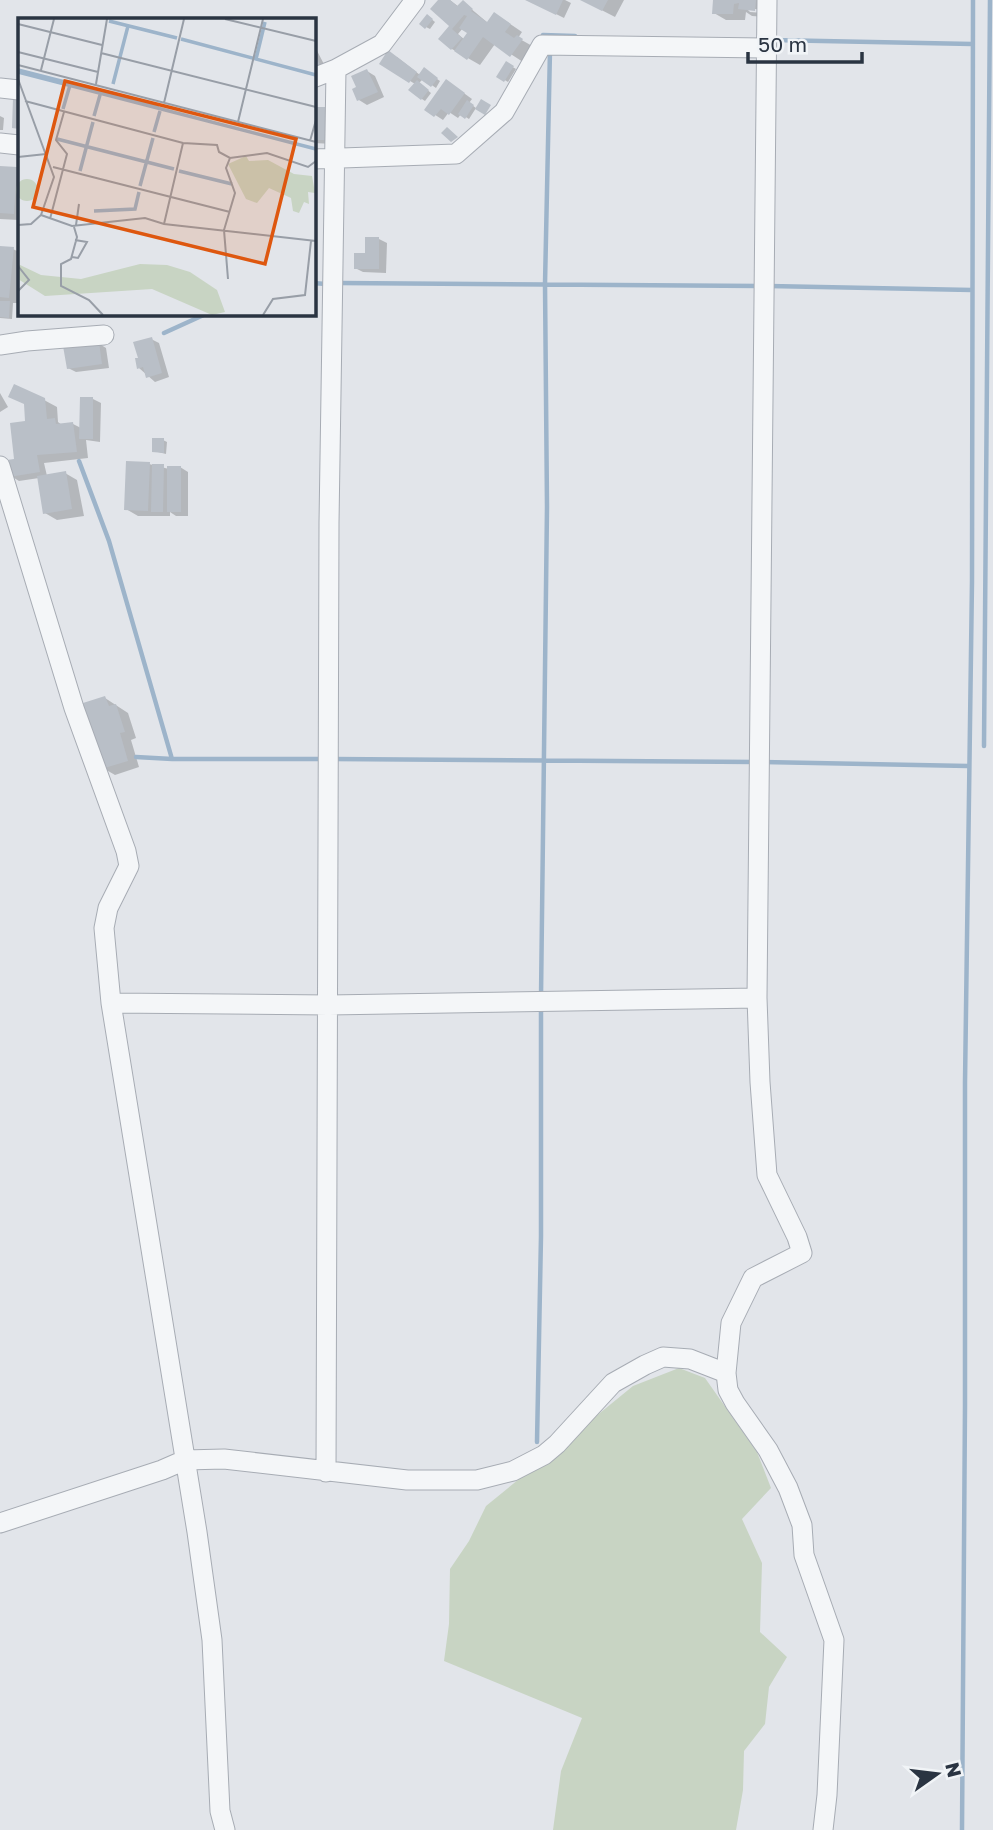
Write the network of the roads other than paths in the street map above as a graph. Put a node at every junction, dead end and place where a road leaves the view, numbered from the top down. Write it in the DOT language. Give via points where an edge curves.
graph roads {
  1 [pos="415,0"];
  2 [pos="767,0"];
  3 [pos="766,48"];
  4 [pos="336,69"];
  5 [pos="315,77"];
  6 [pos="0,88"];
  7 [pos="18,90"];
  8 [pos="0,143"];
  9 [pos="18,145"];
  10 [pos="335,158"];
  11 [pos="315,159"];
  12 [pos="104,335"];
  13 [pos="0,345"];
  14 [pos="0,466"];
  15 [pos="757,998"];
  16 [pos="111,1003"];
  17 [pos="329,1004"];
  18 [pos="726,1373"];
  19 [pos="185,1460"];
  20 [pos="326,1472"];
  21 [pos="0,1523"];
  22 [pos="225,1830"];
  23 [pos="823,1830"];
  1 -- 4 [label="street" via="382,44"];
  2 -- 3 [label="street"];
  3 -- 10 [label="street" via="542,45 504,112 456,154"];
  3 -- 15 [label="street"];
  4 -- 5 [label="street"];
  4 -- 10 [label="street"];
  6 -- 7 [label="street"];
  8 -- 9 [label="street"];
  10 -- 11 [label="street"];
  10 -- 17 [label="street"];
  12 -- 13 [label="street"];
  14 -- 16 [label="street" via="74,708 126,851 128,866 104,928"];
  15 -- 17 [label="street"];
  15 -- 18 [label="street" via="767,1175 802,1252 753,1278 731,1323"];
  16 -- 17 [label="street"];
  16 -- 19 [label="street"];
  17 -- 20 [label="street"];
  18 -- 20 [label="street" via="690,1359 663,1357 613,1383 544,1455 513,1471 477,1480"];
  18 -- 23 [label="street" via="735,1403 788,1488 802,1525 804,1555 834,1640"];
  19 -- 20 [label="street" via="224,1459"];
  19 -- 21 [label="street"];
  19 -- 22 [label="street" via="212,1640 220,1811"];
}
